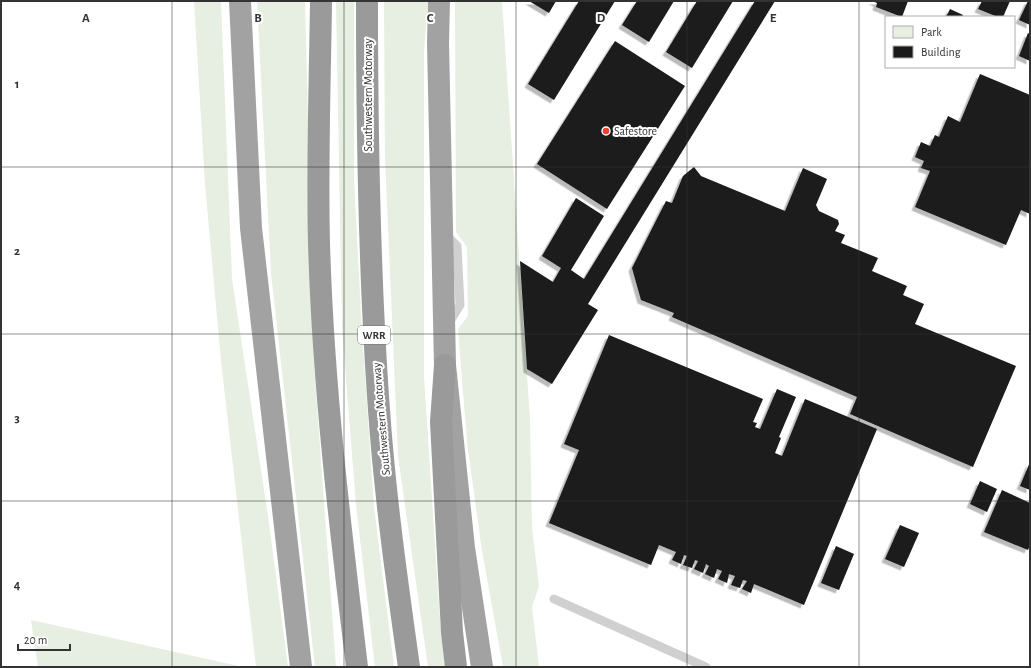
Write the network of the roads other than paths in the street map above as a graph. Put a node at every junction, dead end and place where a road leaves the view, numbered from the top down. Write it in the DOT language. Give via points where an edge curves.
graph roads {
  1 [pos="240,1"];
  2 [pos="321,1"];
  3 [pos="367,1"];
  4 [pos="439,1"];
  5 [pos="445,365"];
  6 [pos="335,488"];
  7 [pos="554,599"];
  8 [pos="301,667"];
  9 [pos="347,667"];
  10 [pos="357,667"];
  11 [pos="409,667"];
  12 [pos="456,667"];
  13 [pos="482,667"];
  14 [pos="706,667"];
  1 -- 8 [label="highway" via="251,228"];
  2 -- 6 [label="highway" via="319,242"];
  3 -- 11 [label="highway, Southwestern Motorway / WRR" via="370,260 379,411 395,568"];
  4 -- 5 [label="highway"];
  5 -- 12 [label="highway" via="441,422"];
  5 -- 13 [label="highway" via="464,548"];
  6 -- 9 [label="highway"];
  6 -- 10 [label="highway"];
  7 -- 14 [label="lane"];
}
